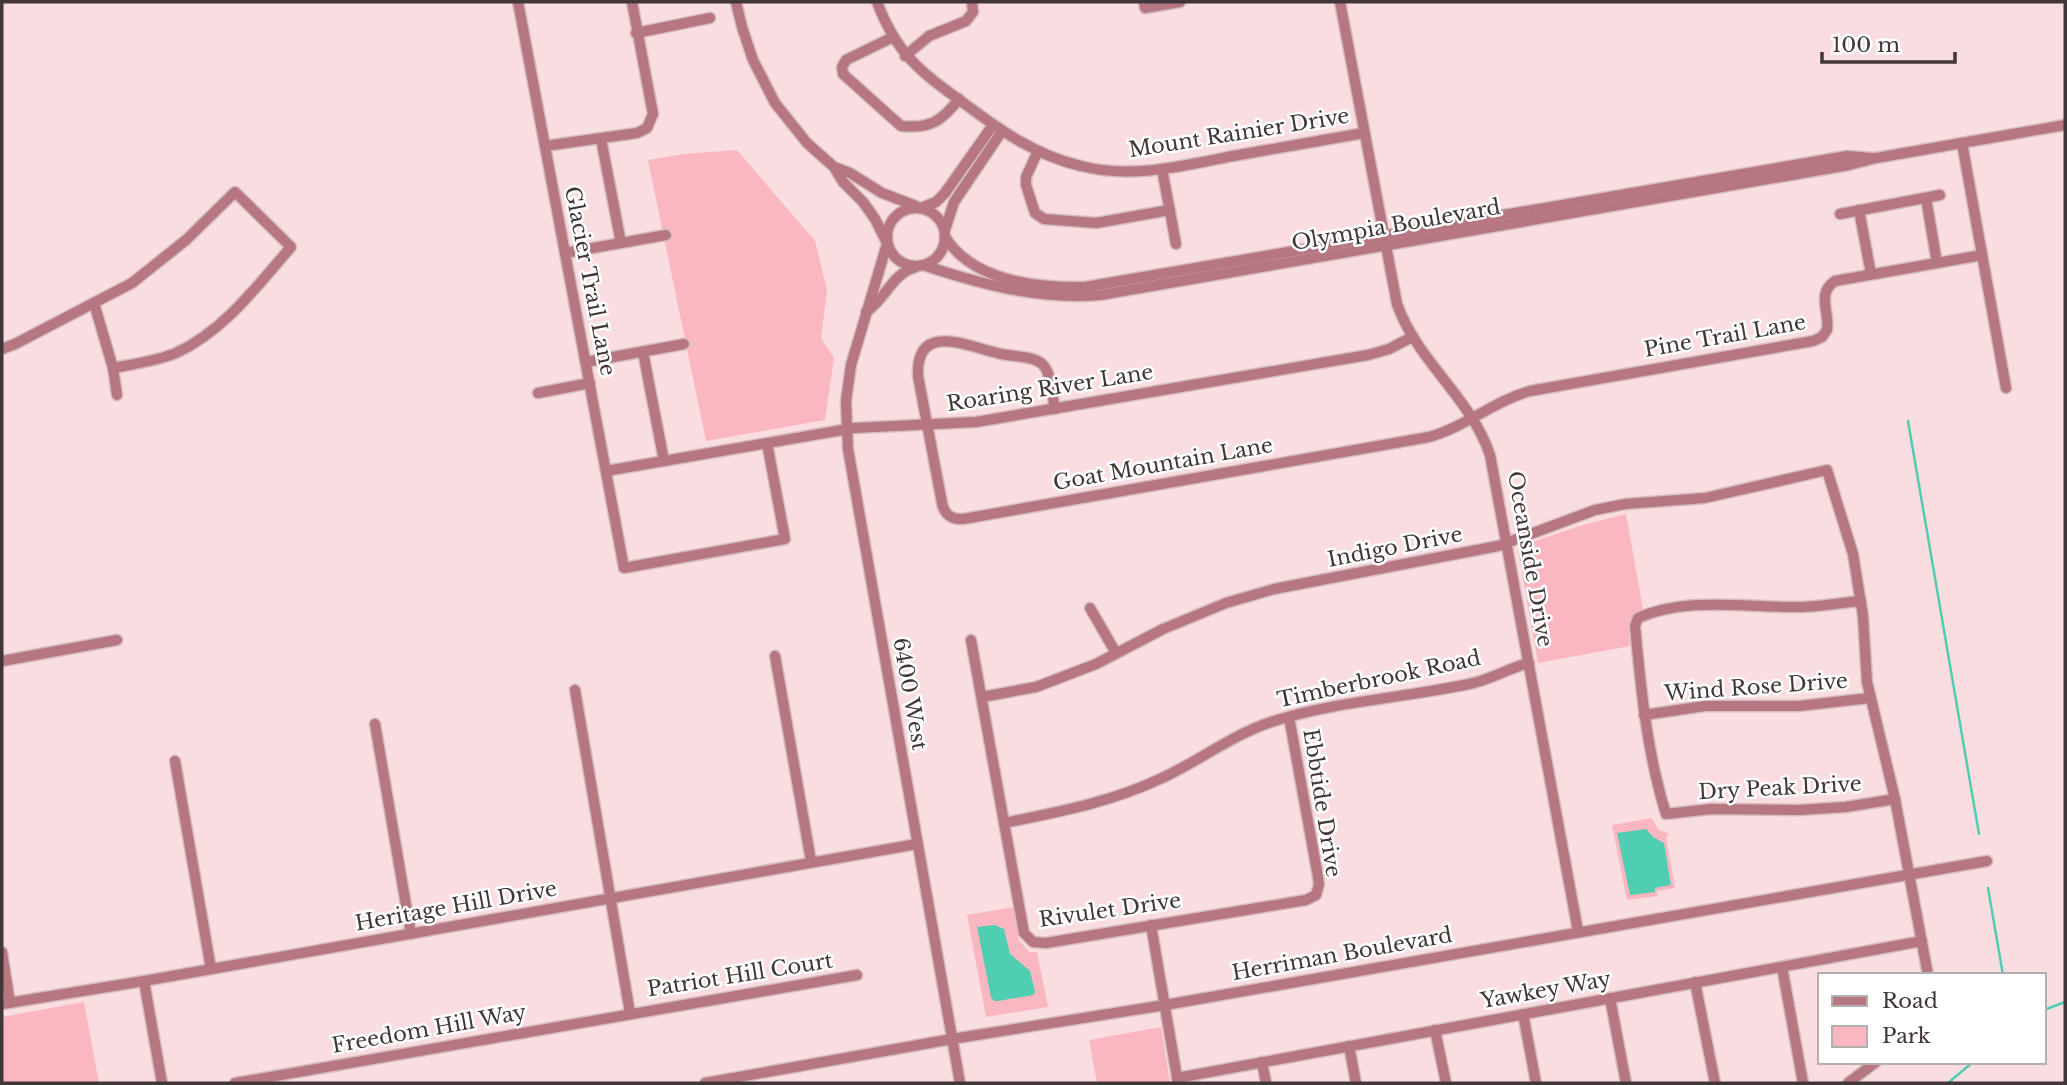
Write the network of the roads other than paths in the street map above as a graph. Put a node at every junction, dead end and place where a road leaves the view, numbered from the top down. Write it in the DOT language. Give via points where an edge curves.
graph roads {
  1 [pos="518,2"];
  2 [pos="632,2"];
  3 [pos="736,2"];
  4 [pos="877,2"];
  5 [pos="972,2"];
  6 [pos="1144,2"];
  7 [pos="1180,2"];
  8 [pos="1340,2"];
  9 [pos="710,18"];
  10 [pos="636,33"];
  11 [pos="893,37"];
  12 [pos="905,55"];
  13 [pos="958,99"];
  14 [pos="997,128"];
  15 [pos="2065,128"];
  16 [pos="1364,133"];
  17 [pos="601,139"];
  18 [pos="1962,144"];
  19 [pos="545,146"];
  20 [pos="1038,151"];
  21 [pos="834,167"];
  22 [pos="1162,169"];
  23 [pos="1940,195"];
  24 [pos="1926,198"];
  25 [pos="920,208"];
  26 [pos="1170,210"];
  27 [pos="1859,210"];
  28 [pos="1840,214"];
  29 [pos="666,234"];
  30 [pos="945,234"];
  31 [pos="1384,242"];
  32 [pos="621,243"];
  33 [pos="887,243"];
  34 [pos="1176,244"];
  35 [pos="565,253"];
  36 [pos="1982,255"];
  37 [pos="1937,263"];
  38 [pos="921,266"];
  39 [pos="1871,274"];
  40 [pos="94,303"];
  41 [pos="866,312"];
  42 [pos="1412,337"];
  43 [pos="684,344"];
  44 [pos="2,349"];
  45 [pos="643,352"];
  46 [pos="586,362"];
  47 [pos="113,368"];
  48 [pos="590,383"];
  49 [pos="2006,388"];
  50 [pos="538,393"];
  51 [pos="117,395"];
  52 [pos="1055,409"];
  53 [pos="1473,417"];
  54 [pos="929,425"];
  55 [pos="846,429"];
  56 [pos="767,443"];
  57 [pos="664,461"];
  58 [pos="606,471"];
  59 [pos="1507,543"];
  60 [pos="1861,601"];
  61 [pos="1090,608"];
  62 [pos="117,640"];
  63 [pos="971,640"];
  64 [pos="1116,653"];
  65 [pos="775,656"];
  66 [pos="2,661"];
  67 [pos="1529,663"];
  68 [pos="575,690"];
  69 [pos="982,697"];
  70 [pos="1870,698"];
  71 [pos="1644,715"];
  72 [pos="1289,717"];
  73 [pos="375,724"];
  74 [pos="175,761"];
  75 [pos="1895,799"];
  76 [pos="1004,823"];
  77 [pos="917,844"];
  78 [pos="811,861"];
  79 [pos="1987,861"];
  80 [pos="1908,873"];
  81 [pos="1315,895"];
  82 [pos="611,898"];
  83 [pos="1151,925"];
  84 [pos="1578,931"];
  85 [pos="411,934"];
  86 [pos="1922,941"];
  87 [pos="2,952"];
  88 [pos="1782,967"];
  89 [pos="211,968"];
  90 [pos="1927,973"];
  91 [pos="857,975"];
  92 [pos="144,981"];
  93 [pos="1695,982"];
  94 [pos="1610,998"];
  95 [pos="6,1003"];
  96 [pos="1165,1005"];
  97 [pos="630,1013"];
  98 [pos="1522,1014"];
  99 [pos="1436,1030"];
  100 [pos="952,1039"];
  101 [pos="1349,1046"];
  102 [pos="1262,1062"];
  103 [pos="1873,1064"];
  104 [pos="1177,1080"];
  105 [pos="162,1083"];
  106 [pos="235,1083"];
  107 [pos="705,1083"];
  108 [pos="960,1083"];
  109 [pos="1266,1083"];
  110 [pos="1356,1083"];
  111 [pos="1446,1083"];
  112 [pos="1535,1083"];
  113 [pos="1626,1083"];
  114 [pos="1715,1083"];
  115 [pos="1803,1083"];
  116 [pos="1848,1083"];
  1 -- 19 [label="street, Glacier Trail Lane"];
  2 -- 10 [label="street"];
  3 -- 21 [label="street" via="750,52 771,96 800,136"];
  4 -- 11 [label="street, Mount Rainier Drive"];
  5 -- 12 [label="street" via="966,21 929,36"];
  6 -- 7 [label="street" via="1145,8"];
  8 -- 16 [label="street, Oceanside Drive"];
  9 -- 10 [label="street"];
  10 -- 17 [label="street" via="653,114 647,128 637,134"];
  11 -- 12 [label="street, Mount Rainier Drive"];
  11 -- 13 [label="street" via="846,60 843,74 901,126 938,122"];
  12 -- 13 [label="street, Mount Rainier Drive"];
  13 -- 14 [label="street, Mount Rainier Drive"];
  14 -- 20 [label="street, Mount Rainier Drive"];
  14 -- 25 [label="street" via="944,194"];
  14 -- 30 [label="street" via="954,202"];
  15 -- 18 [label="street, Olympia Boulevard"];
  16 -- 22 [label="street, Mount Rainier Drive"];
  16 -- 31 [label="street, Oceanside Drive"];
  17 -- 19 [label="street"];
  17 -- 32 [label="street"];
  18 -- 31 [label="street, Olympia Boulevard"];
  18 -- 36 [label="street"];
  19 -- 35 [label="street, Glacier Trail Lane"];
  20 -- 22 [label="street, Mount Rainier Drive" via="1096,170"];
  20 -- 26 [label="street" via="1026,185 1035,212 1044,219 1096,223"];
  21 -- 25 [label="street"];
  21 -- 33 [label="street" via="869,210"];
  22 -- 26 [label="street"];
  23 -- 24 [label="street"];
  24 -- 27 [label="street"];
  24 -- 37 [label="street"];
  25 -- 30 [label="street" via="936,216"];
  25 -- 33 [label="street" via="896,215 889,225"];
  26 -- 34 [label="street"];
  27 -- 28 [label="street"];
  27 -- 39 [label="street"];
  29 -- 32 [label="street"];
  30 -- 31 [label="street, Olympia Boulevard" via="962,258 989,272 1029,284 1071,288"];
  30 -- 38 [label="street" via="940,254"];
  31 -- 38 [label="street, Olympia Boulevard" via="1084,297 1020,292"];
  31 -- 42 [label="street, Oceanside Drive" via="1396,304"];
  32 -- 35 [label="street"];
  33 -- 38 [label="street" via="896,259"];
  33 -- 41 [label="street, 6400 West"];
  35 -- 46 [label="street, Glacier Trail Lane"];
  36 -- 37 [label="street, Pine Trail Lane"];
  36 -- 49 [label="street"];
  37 -- 39 [label="street, Pine Trail Lane"];
  38 -- 41 [label="street, 6400 West" via="897,276"];
  39 -- 53 [label="street, Pine Trail Lane" via="1829,286 1824,297 1828,326 1818,340 1530,391"];
  40 -- 44 [label="street"];
  40 -- 47 [label="street"];
  40 -- 47 [label="street" via="132,283 186,240 235,192 291,247 246,299 196,342 174,354"];
  41 -- 55 [label="street, 6400 West" via="851,365"];
  42 -- 52 [label="street, Roaring River Lane" via="1375,354"];
  42 -- 53 [label="street, Oceanside Drive"];
  43 -- 45 [label="street"];
  45 -- 46 [label="street"];
  45 -- 57 [label="street"];
  46 -- 48 [label="street, Glacier Trail Lane"];
  47 -- 51 [label="street"];
  48 -- 50 [label="street"];
  48 -- 58 [label="street, Glacier Trail Lane"];
  52 -- 54 [label="street, Roaring River Lane" via="967,424"];
  52 -- 54 [label="street, Goat Mountain Lane" via="1041,363 941,340 927,347 918,366"];
  53 -- 54 [label="street, Goat Mountain Lane" via="1429,437 959,519 943,508"];
  53 -- 59 [label="street, Oceanside Drive" via="1490,455"];
  54 -- 55 [label="street, Roaring River Lane"];
  55 -- 56 [label="street, Roaring River Lane"];
  55 -- 77 [label="street, 6400 West"];
  56 -- 57 [label="street, Roaring River Lane"];
  56 -- 58 [label="street, Glacier Trail Lane" via="785,539 625,568"];
  57 -- 58 [label="street, Roaring River Lane"];
  59 -- 60 [label="street, Indigo Drive" via="1595,510 1705,498 1827,470 1853,554"];
  59 -- 64 [label="street, Indigo Drive" via="1274,589 1226,603"];
  59 -- 67 [label="street, Oceanside Drive"];
  60 -- 70 [label="street"];
  60 -- 71 [label="street" via="1792,607 1686,607 1638,618"];
  61 -- 64 [label="street"];
  62 -- 66 [label="street"];
  63 -- 69 [label="street, Rivulet Drive"];
  64 -- 69 [label="street, Indigo Drive" via="1036,687"];
  65 -- 78 [label="street"];
  67 -- 72 [label="street, Timberbrook Road" via="1473,684"];
  67 -- 84 [label="street, Oceanside Drive"];
  68 -- 82 [label="street"];
  69 -- 76 [label="street, Rivulet Drive"];
  70 -- 71 [label="street, Wind Rose Drive" via="1799,706 1704,706"];
  70 -- 75 [label="street"];
  71 -- 75 [label="street, Dry Peak Drive" via="1666,814 1834,808"];
  72 -- 76 [label="street, Timberbrook Road" via="1246,732 1163,778 1116,797"];
  72 -- 81 [label="street, Ebbtide Drive" via="1319,884"];
  73 -- 85 [label="street"];
  74 -- 89 [label="street"];
  75 -- 80 [label="street"];
  76 -- 83 [label="street, Rivulet Drive" via="1024,933 1033,942"];
  77 -- 78 [label="street, Heritage Hill Drive"];
  77 -- 100 [label="street, 6400 West"];
  78 -- 82 [label="street, Heritage Hill Drive"];
  79 -- 80 [label="street, Herriman Boulevard"];
  80 -- 84 [label="street, Herriman Boulevard"];
  80 -- 86 [label="street"];
  81 -- 83 [label="street, Rivulet Drive"];
  82 -- 85 [label="street, Heritage Hill Drive"];
  82 -- 97 [label="street"];
  83 -- 96 [label="street"];
  84 -- 96 [label="street, Herriman Boulevard"];
  85 -- 89 [label="street, Heritage Hill Drive"];
  86 -- 88 [label="street, Yawkey Way"];
  86 -- 90 [label="street"];
  87 -- 95 [label="street"];
  88 -- 93 [label="street, Yawkey Way"];
  88 -- 115 [label="street"];
  89 -- 92 [label="street, Heritage Hill Drive"];
  91 -- 97 [label="street, Patriot Hill Court"];
  92 -- 95 [label="street, Heritage Hill Drive"];
  92 -- 105 [label="street"];
  93 -- 94 [label="street, Yawkey Way"];
  93 -- 114 [label="street"];
  94 -- 98 [label="street, Yawkey Way"];
  94 -- 113 [label="street"];
  96 -- 100 [label="street, Herriman Boulevard"];
  96 -- 104 [label="street"];
  97 -- 106 [label="street, Freedom Hill Way"];
  98 -- 99 [label="street, Yawkey Way"];
  98 -- 112 [label="street"];
  99 -- 101 [label="street, Yawkey Way"];
  99 -- 111 [label="street"];
  100 -- 107 [label="street, Herriman Boulevard"];
  100 -- 108 [label="street, 6400 West"];
  101 -- 102 [label="street, Yawkey Way"];
  101 -- 110 [label="street"];
  102 -- 104 [label="street, Yawkey Way"];
  102 -- 109 [label="street"];
  103 -- 116 [label="street"];
}
